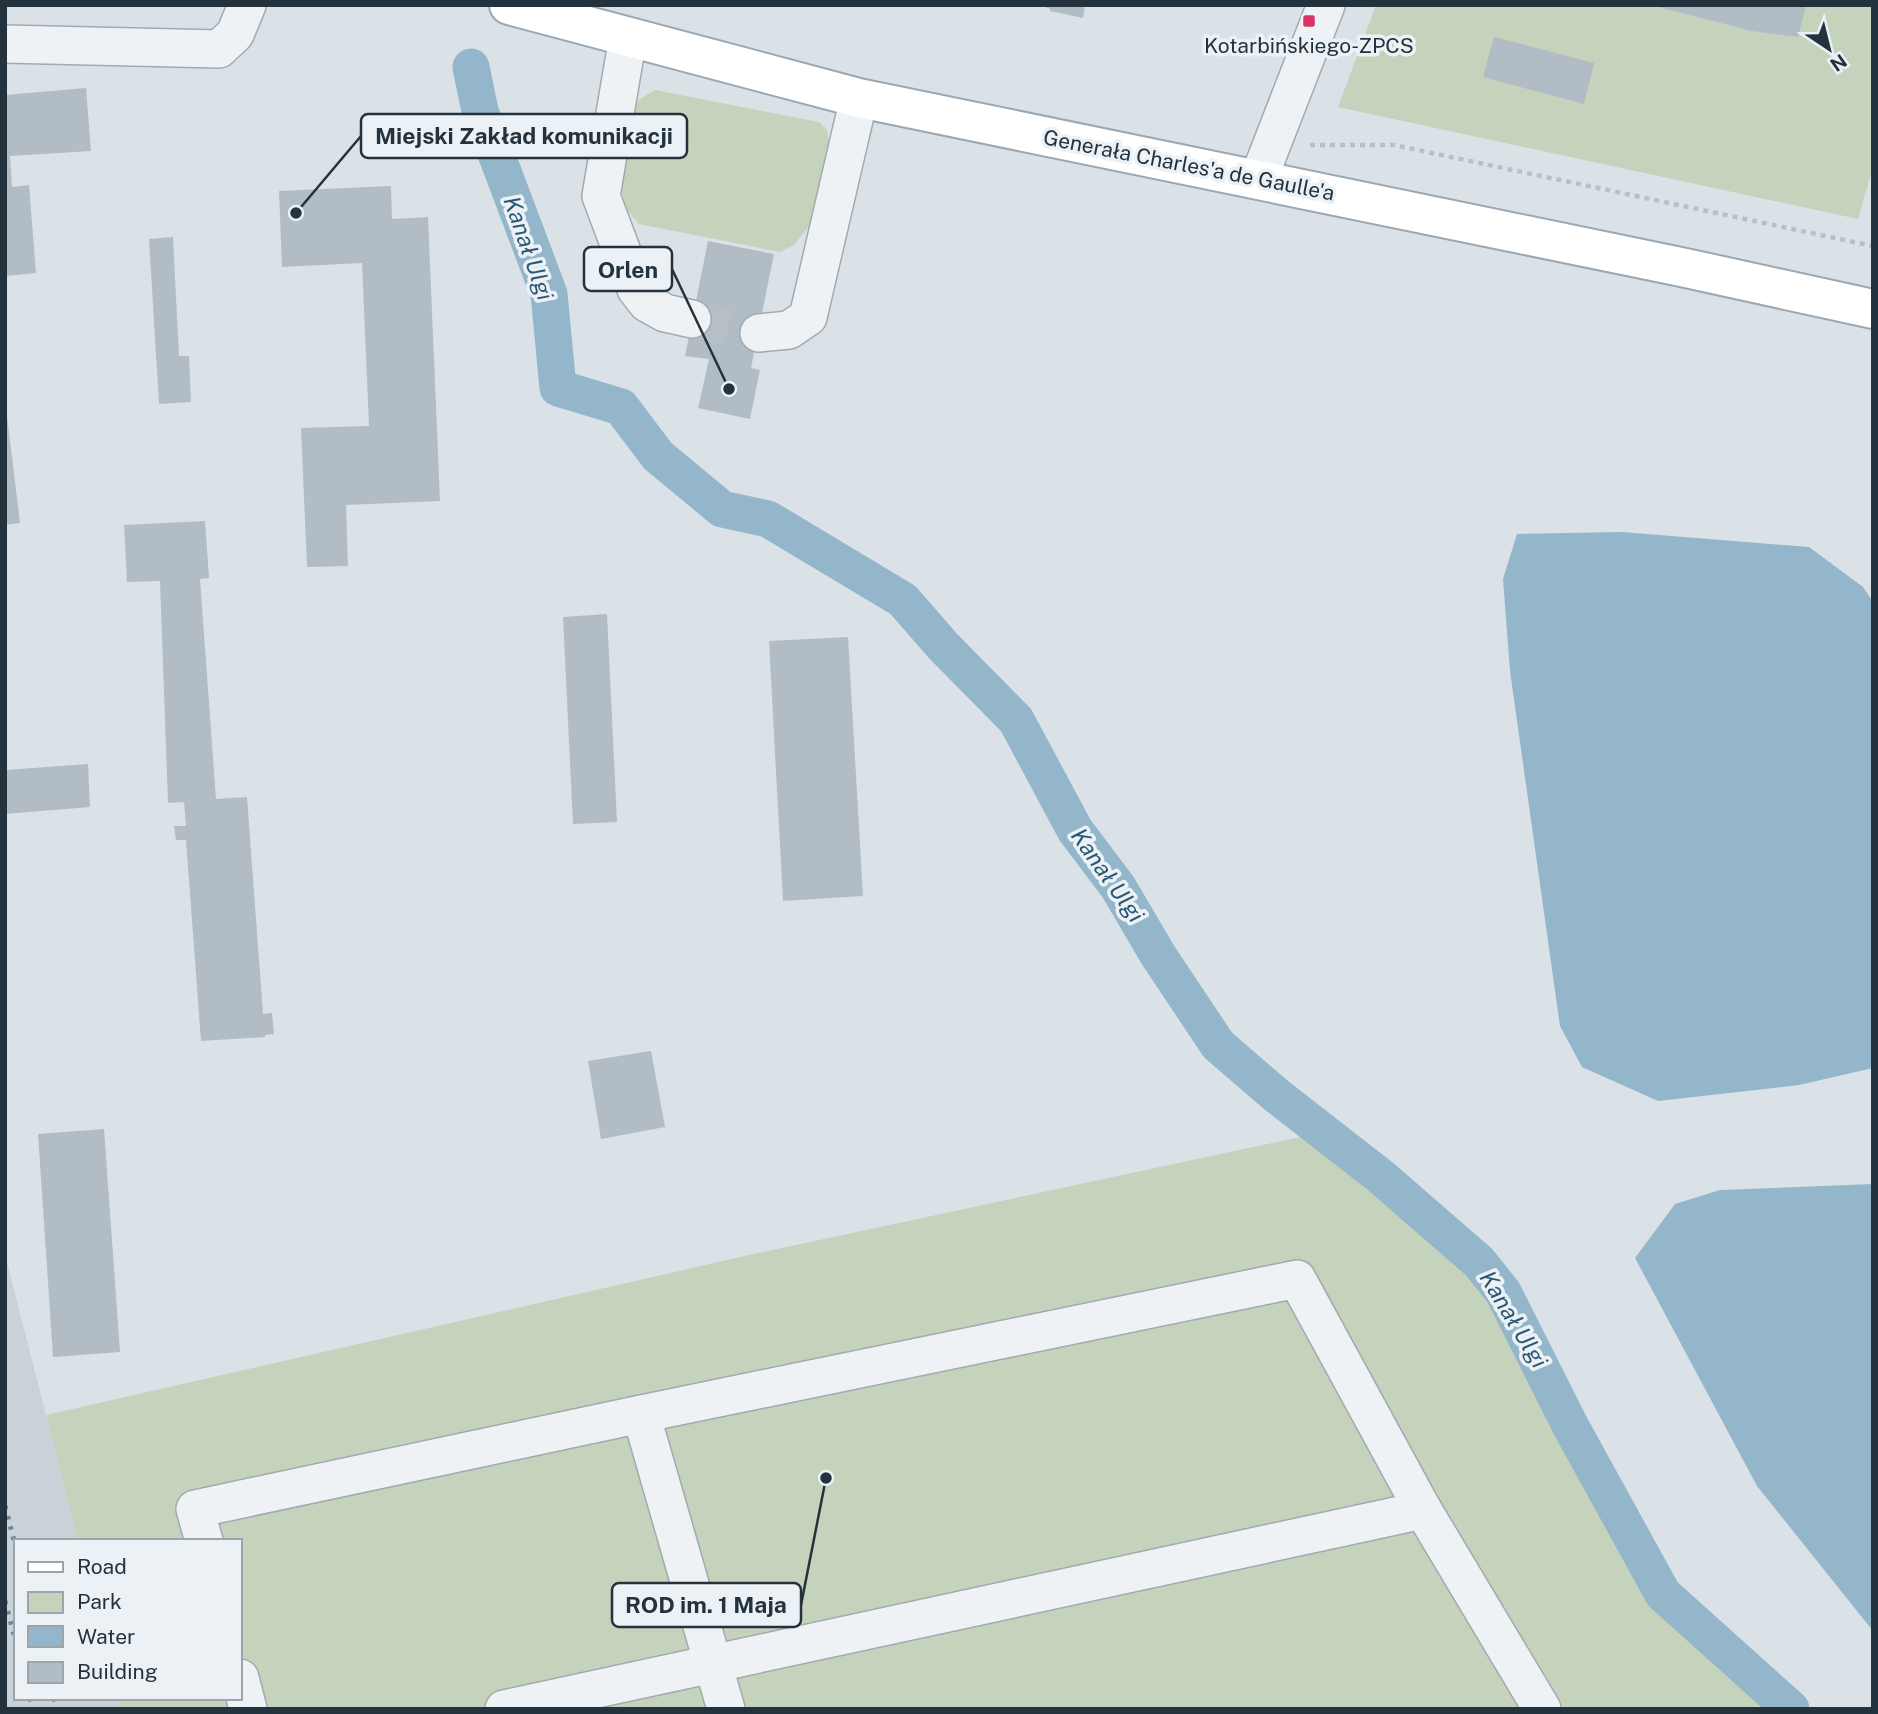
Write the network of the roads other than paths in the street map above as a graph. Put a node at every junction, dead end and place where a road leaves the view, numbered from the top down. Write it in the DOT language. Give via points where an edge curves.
graph roads {
  1 [pos="247,5"];
  2 [pos="509,5"];
  3 [pos="1326,5"];
  4 [pos="628,37"];
  5 [pos="5,44"];
  6 [pos="859,98"];
  7 [pos="1258,180"];
  8 [pos="1873,309"];
  9 [pos="692,319"];
  10 [pos="759,333"];
  11 [pos="640,1414"];
  12 [pos="1423,1510"];
  13 [pos="203,1539"];
  14 [pos="714,1666"];
  15 [pos="242,1686"];
  16 [pos="248,1709"];
  17 [pos="504,1709"];
  18 [pos="726,1709"];
  19 [pos="1542,1709"];
  1 -- 5 [label="street" via="235,34 219,49"];
  2 -- 4 [label="main road, Generała Charles'a de Gaulle'a"];
  3 -- 7 [label="street"];
  4 -- 6 [label="main road, Generała Charles'a de Gaulle'a"];
  4 -- 9 [label="street" via="601,196 636,289 647,303 665,313"];
  6 -- 7 [label="main road, Generała Charles'a de Gaulle'a"];
  6 -- 10 [label="street" via="808,317 789,330"];
  7 -- 8 [label="main road, Generała Charles'a de Gaulle'a"];
  11 -- 12 [label="street" via="1297,1279"];
  11 -- 13 [label="street" via="195,1509"];
  11 -- 14 [label="street"];
  12 -- 14 [label="street"];
  12 -- 19 [label="street"];
  14 -- 17 [label="street"];
  14 -- 18 [label="street"];
  15 -- 16 [label="street"];
}
